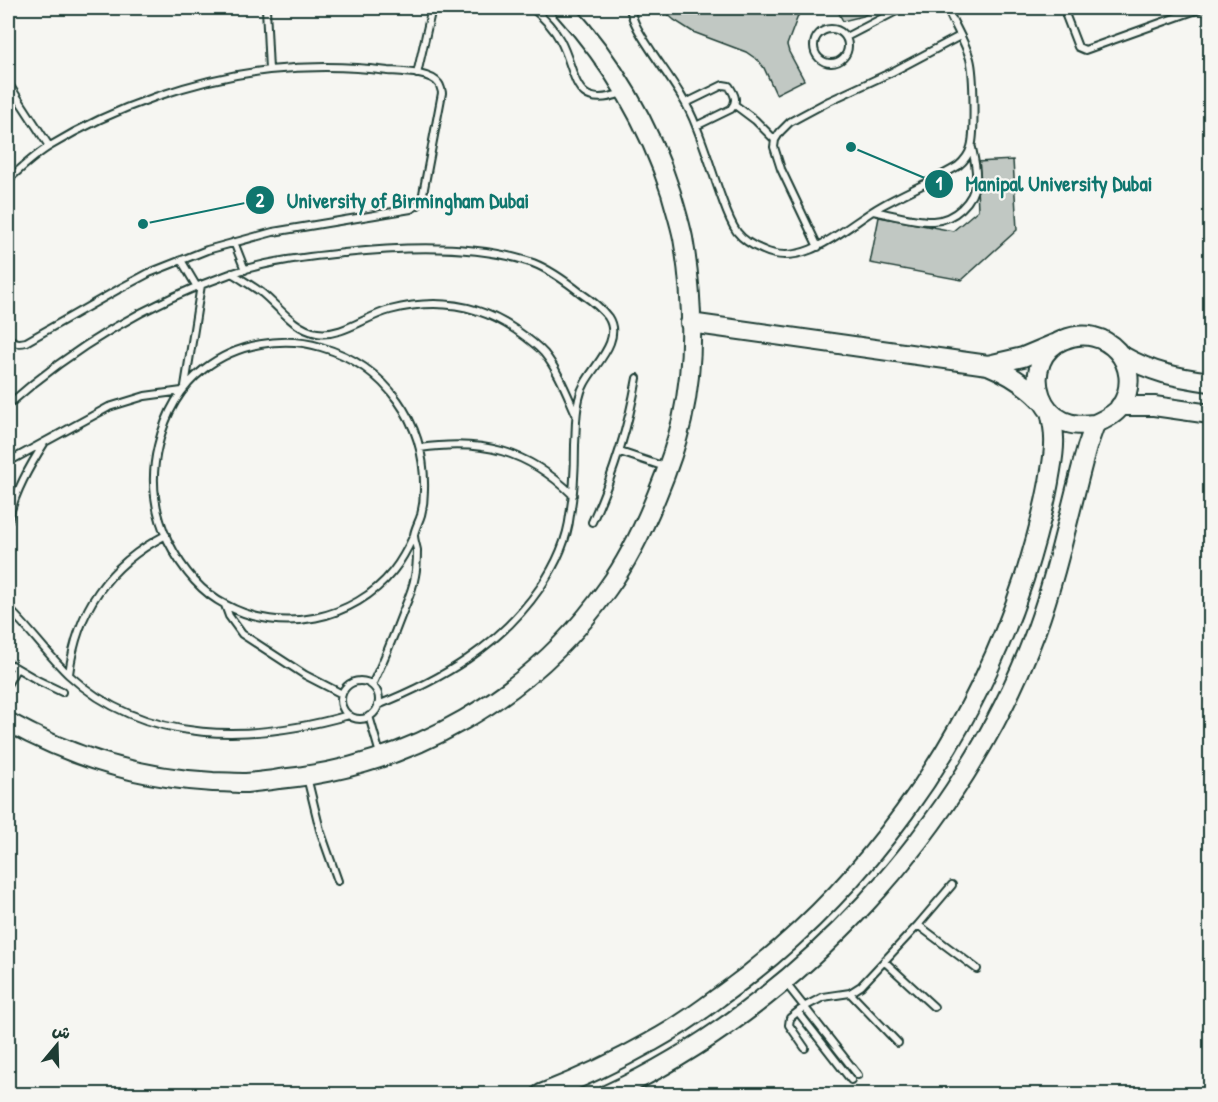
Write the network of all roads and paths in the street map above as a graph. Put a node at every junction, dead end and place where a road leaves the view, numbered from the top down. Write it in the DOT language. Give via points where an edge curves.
graph roads {
  1 [pos="266,8"];
  2 [pos="432,8"];
  3 [pos="532,8"];
  4 [pos="563,8"];
  5 [pos="630,8"];
  6 [pos="902,8"];
  7 [pos="947,8"];
  8 [pos="1073,8"];
  9 [pos="1202,8"];
  10 [pos="960,36"];
  11 [pos="846,37"];
  12 [pos="269,70"];
  13 [pos="417,74"];
  14 [pos="8,83"];
  15 [pos="626,91"];
  16 [pos="686,104"];
  17 [pos="735,105"];
  18 [pos="696,126"];
  19 [pos="775,140"];
  20 [pos="972,146"];
  21 [pos="49,147"];
  22 [pos="8,180"];
  23 [pos="872,211"];
  24 [pos="234,242"];
  25 [pos="818,247"];
  26 [pos="181,260"];
  27 [pos="245,270"];
  28 [pos="232,273"];
  29 [pos="199,286"];
  30 [pos="690,323"];
  31 [pos="8,338"];
  32 [pos="1056,343"];
  33 [pos="1121,356"];
  34 [pos="988,365"];
  35 [pos="637,378"];
  36 [pos="1210,382"];
  37 [pos="184,389"];
  38 [pos="8,405"];
  39 [pos="1046,406"];
  40 [pos="1120,406"];
  41 [pos="576,414"];
  42 [pos="1210,414"];
  43 [pos="1095,424"];
  44 [pos="45,442"];
  45 [pos="420,448"];
  46 [pos="620,452"];
  47 [pos="8,462"];
  48 [pos="669,468"];
  49 [pos="573,495"];
  50 [pos="8,521"];
  51 [pos="592,522"];
  52 [pos="165,535"];
  53 [pos="414,536"];
  54 [pos="8,592"];
  55 [pos="225,605"];
  56 [pos="8,609"];
  57 [pos="8,663"];
  58 [pos="16,669"];
  59 [pos="69,674"];
  60 [pos="8,683"];
  61 [pos="372,686"];
  62 [pos="62,692"];
  63 [pos="342,694"];
  64 [pos="378,705"];
  65 [pos="349,715"];
  66 [pos="369,716"];
  67 [pos="8,722"];
  68 [pos="381,758"];
  69 [pos="307,777"];
  70 [pos="338,881"];
  71 [pos="952,885"];
  72 [pos="918,925"];
  73 [pos="885,962"];
  74 [pos="976,969"];
  75 [pos="784,981"];
  76 [pos="850,993"];
  77 [pos="804,1007"];
  78 [pos="934,1007"];
  79 [pos="798,1012"];
  80 [pos="898,1043"];
  81 [pos="805,1048"];
  82 [pos="858,1075"];
  83 [pos="851,1080"];
  84 [pos="541,1095"];
  85 [pos="608,1095"];
  1 -- 12 [label="lane"];
  2 -- 13 [label="lane"];
  3 -- 15 [label="lane" via="561,41 580,89 602,99"];
  4 -- 15 [label="street" via="605,58"];
  5 -- 16 [label="lane" via="631,17"];
  6 -- 11 [label="lane"];
  7 -- 10 [label="lane"];
  8 -- 9 [label="lane" via="1066,16 1078,47 1085,50"];
  10 -- 19 [label="lane" via="790,122"];
  10 -- 20 [label="lane" via="972,71"];
  11 -- 11 [label="lane" via="831,29 822,32 814,47 817,55 832,63 841,60 848,45"];
  12 -- 13 [label="lane" via="343,68"];
  12 -- 21 [label="lane" via="155,98"];
  13 -- 24 [label="lane" via="433,78 442,93 418,205 404,212 273,232"];
  14 -- 21 [label="lane"];
  15 -- 30 [label="street" via="666,177 677,216 687,266"];
  16 -- 17 [label="lane" via="726,85 734,95"];
  16 -- 18 [label="lane"];
  17 -- 18 [label="lane"];
  17 -- 19 [label="lane"];
  18 -- 25 [label="lane" via="728,216 751,245 768,253 786,255"];
  19 -- 25 [label="lane" via="777,158"];
  20 -- 23 [label="lane" via="958,166"];
  20 -- 23 [label="lane" via="976,180 973,192 957,213 932,221"];
  21 -- 22 [label="lane"];
  23 -- 25 [label="lane"];
  24 -- 26 [label="lane"];
  24 -- 27 [label="lane"];
  26 -- 29 [label="lane"];
  26 -- 31 [label="lane" via="149,273 26,342 20,344"];
  27 -- 28 [label="lane"];
  27 -- 41 [label="lane" via="325,255 397,249 481,252 534,263 576,289 608,316 611,324 611,342 585,382"];
  28 -- 29 [label="lane"];
  28 -- 41 [label="lane" via="256,288 300,327 320,333 339,331 389,310 410,306 452,304 485,313 507,324 544,353"];
  29 -- 37 [label="lane"];
  29 -- 38 [label="lane" via="124,322"];
  30 -- 34 [label="street"];
  30 -- 48 [label="street" via="688,385"];
  32 -- 33 [label="street" via="1073,335 1091,335 1108,342"];
  32 -- 34 [label="street" via="1023,357"];
  32 -- 39 [label="street" via="1046,352 1037,376"];
  33 -- 36 [label="street" via="1156,372"];
  33 -- 40 [label="street" via="1128,372 1128,390"];
  34 -- 39 [label="street" via="1018,379"];
  35 -- 46 [label="lane"];
  37 -- 44 [label="lane" via="109,407"];
  37 -- 45 [label="lane" via="205,368 252,345 299,342 319,346 356,361 387,387 408,417"];
  37 -- 52 [label="lane" via="166,418 154,460 155,503"];
  39 -- 43 [label="street" via="1063,421"];
  39 -- 84 [label="street" via="1054,435 1053,458 1037,536 1017,599 963,720 905,811 813,919 736,985 652,1041"];
  40 -- 42 [label="street" via="1154,406"];
  40 -- 43 [label="street"];
  41 -- 49 [label="lane"];
  43 -- 75 [label="street" via="1039,623 982,746 937,816 882,885"];
  44 -- 47 [label="lane"];
  44 -- 50 [label="lane" via="25,475"];
  45 -- 49 [label="lane" via="463,445 498,450 549,473"];
  45 -- 53 [label="lane" via="424,492"];
  46 -- 48 [label="lane"];
  46 -- 51 [label="lane"];
  48 -- 68 [label="street" via="626,560 590,612 555,651 490,704 453,726"];
  49 -- 64 [label="lane" via="566,539 548,577 523,611 459,666"];
  52 -- 55 [label="lane" via="195,582"];
  52 -- 59 [label="lane" via="136,553 100,588 79,629"];
  53 -- 55 [label="lane" via="379,586 363,599 325,616 273,620"];
  53 -- 61 [label="lane" via="415,579"];
  54 -- 56 [label="lane"];
  55 -- 63 [label="lane" via="242,634"];
  56 -- 59 [label="lane"];
  57 -- 58 [label="lane"];
  58 -- 60 [label="lane"];
  58 -- 62 [label="lane"];
  59 -- 65 [label="lane" via="127,713 184,730 271,731"];
  61 -- 63 [label="lane" via="355,682"];
  61 -- 64 [label="lane" via="377,691"];
  63 -- 65 [label="lane" via="342,706"];
  64 -- 66 [label="lane"];
  65 -- 66 [label="lane" via="362,719"];
  66 -- 68 [label="lane"];
  67 -- 69 [label="street" via="81,756 134,771 188,780 243,783"];
  68 -- 69 [label="street"];
  69 -- 70 [label="lane"];
  71 -- 72 [label="lane"];
  72 -- 73 [label="lane"];
  72 -- 74 [label="lane"];
  73 -- 76 [label="lane"];
  73 -- 78 [label="lane"];
  75 -- 77 [label="lane"];
  75 -- 85 [label="street" via="706,1039"];
  76 -- 77 [label="lane" via="823,997"];
  76 -- 80 [label="lane"];
  77 -- 79 [label="lane"];
  77 -- 82 [label="lane"];
  79 -- 81 [label="lane" via="789,1024"];
  79 -- 83 [label="lane"];
}
